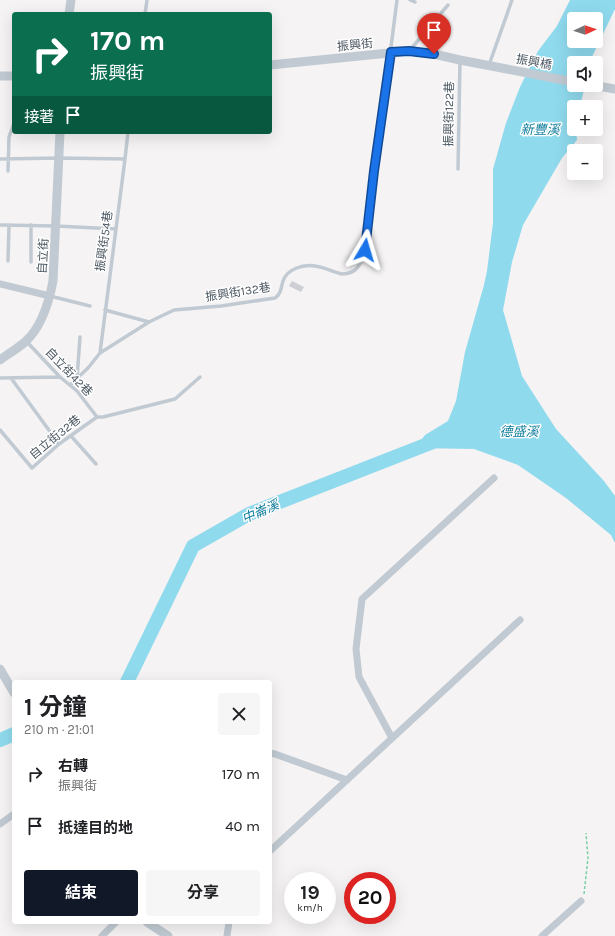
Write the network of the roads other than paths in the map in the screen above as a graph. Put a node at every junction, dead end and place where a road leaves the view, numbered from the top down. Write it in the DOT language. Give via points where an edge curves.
graph roads {
  1 [pos="71,0"];
  2 [pos="147,0"];
  3 [pos="397,0"];
  4 [pos="410,0"];
  5 [pos="512,0"];
  6 [pos="415,2"];
  7 [pos="448,5"];
  8 [pos="69,12"];
  9 [pos="145,12"];
  10 [pos="409,51"];
  11 [pos="391,52"];
  12 [pos="460,60"];
  13 [pos="272,65"];
  14 [pos="489,66"];
  15 [pos="0,76"];
  16 [pos="12,76"];
  17 [pos="567,81"];
  18 [pos="603,87"];
  19 [pos="615,90"];
  20 [pos="12,129"];
  21 [pos="60,134"];
  22 [pos="128,134"];
  23 [pos="59,158"];
  24 [pos="0,159"];
  25 [pos="8,159"];
  26 [pos="125,159"];
  27 [pos="458,169"];
  28 [pos="8,171"];
  29 [pos="2,225"];
  30 [pos="9,225"];
  31 [pos="31,225"];
  32 [pos="56,226"];
  33 [pos="116,228"];
  34 [pos="8,261"];
  35 [pos="31,262"];
  36 [pos="0,284"];
  37 [pos="50,296"];
  38 [pos="90,306"];
  39 [pos="105,310"];
  40 [pos="149,322"];
  41 [pos="80,337"];
  42 [pos="26,342"];
  43 [pos="100,353"];
  44 [pos="0,360"];
  45 [pos="60,377"];
  46 [pos="200,377"];
  47 [pos="0,378"];
  48 [pos="11,378"];
  49 [pos="77,378"];
  50 [pos="70,385"];
  51 [pos="97,417"];
  52 [pos="0,430"];
  53 [pos="71,436"];
  54 [pos="59,444"];
  55 [pos="96,464"];
  56 [pos="494,478"];
  57 [pos="520,620"];
  58 [pos="0,669"];
  59 [pos="12,690"];
  60 [pos="392,738"];
  61 [pos="272,753"];
  62 [pos="347,780"];
  63 [pos="12,815"];
  64 [pos="0,824"];
  65 [pos="272,850"];
  66 [pos="580,901"];
  67 [pos="114,924"];
  68 [pos="150,924"];
  69 [pos="229,924"];
  70 [pos="102,936"];
  71 [pos="168,936"];
  72 [pos="227,936"];
  73 [pos="542,936"];
  1 -- 8 [label="street"];
  2 -- 9 [label="lane"];
  3 -- 11 [label="lane"];
  4 -- 6 [label="lane"];
  5 -- 14 [label="lane"];
  7 -- 10 [label="lane"];
  10 -- 11 [label="street, 振興街"];
  10 -- 12 [label="street, 振興街"];
  11 -- 13 [label="street, 振興街"];
  11 -- 40 [label="lane, 振興街132巷" via="365,250 362,262 355,271 342,274 315,266 304,266 287,274 275,298 174,310"];
  12 -- 14 [label="street, 振興街"];
  12 -- 27 [label="lane, 振興街122巷"];
  14 -- 17 [label="street, 振興橋"];
  15 -- 16 [label="street"];
  18 -- 19 [label="street"];
  20 -- 25 [label="lane"];
  21 -- 23 [label="street, 自立街"];
  22 -- 26 [label="lane, 振興街54巷"];
  23 -- 25 [label="lane"];
  23 -- 26 [label="lane"];
  23 -- 32 [label="street, 自立街"];
  24 -- 25 [label="lane"];
  25 -- 28 [label="lane"];
  26 -- 33 [label="lane, 振興街54巷"];
  29 -- 30 [label="lane"];
  30 -- 31 [label="lane"];
  30 -- 34 [label="lane"];
  31 -- 32 [label="lane"];
  31 -- 35 [label="lane"];
  32 -- 33 [label="lane"];
  32 -- 37 [label="street, 自立街"];
  33 -- 39 [label="lane, 振興街54巷"];
  36 -- 37 [label="street"];
  37 -- 38 [label="lane"];
  37 -- 42 [label="street, 自立街" via="43,318"];
  39 -- 40 [label="lane"];
  39 -- 43 [label="lane, 振興街54巷"];
  40 -- 43 [label="lane"];
  41 -- 49 [label="lane"];
  42 -- 44 [label="street, 自立街"];
  42 -- 45 [label="lane, 自立街42巷"];
  43 -- 49 [label="lane"];
  45 -- 48 [label="lane"];
  45 -- 50 [label="lane, 自立街42巷"];
  46 -- 51 [label="lane, 自立街32巷" via="175,399"];
  47 -- 48 [label="lane"];
  48 -- 54 [label="lane"];
  49 -- 50 [label="lane"];
  50 -- 51 [label="lane, 自立街42巷"];
  51 -- 53 [label="lane, 自立街32巷"];
  52 -- 54 [label="lane, 自立街32巷" via="32,468"];
  53 -- 54 [label="lane, 自立街32巷"];
  53 -- 55 [label="lane"];
  56 -- 60 [label="street" via="362,600 356,649 359,677"];
  57 -- 60 [label="street"];
  58 -- 59 [label="street"];
  60 -- 62 [label="street"];
  61 -- 62 [label="street"];
  62 -- 65 [label="street"];
  63 -- 64 [label="street"];
  66 -- 73 [label="street"];
  67 -- 70 [label="street"];
  68 -- 71 [label="street"];
  69 -- 72 [label="street"];
}
